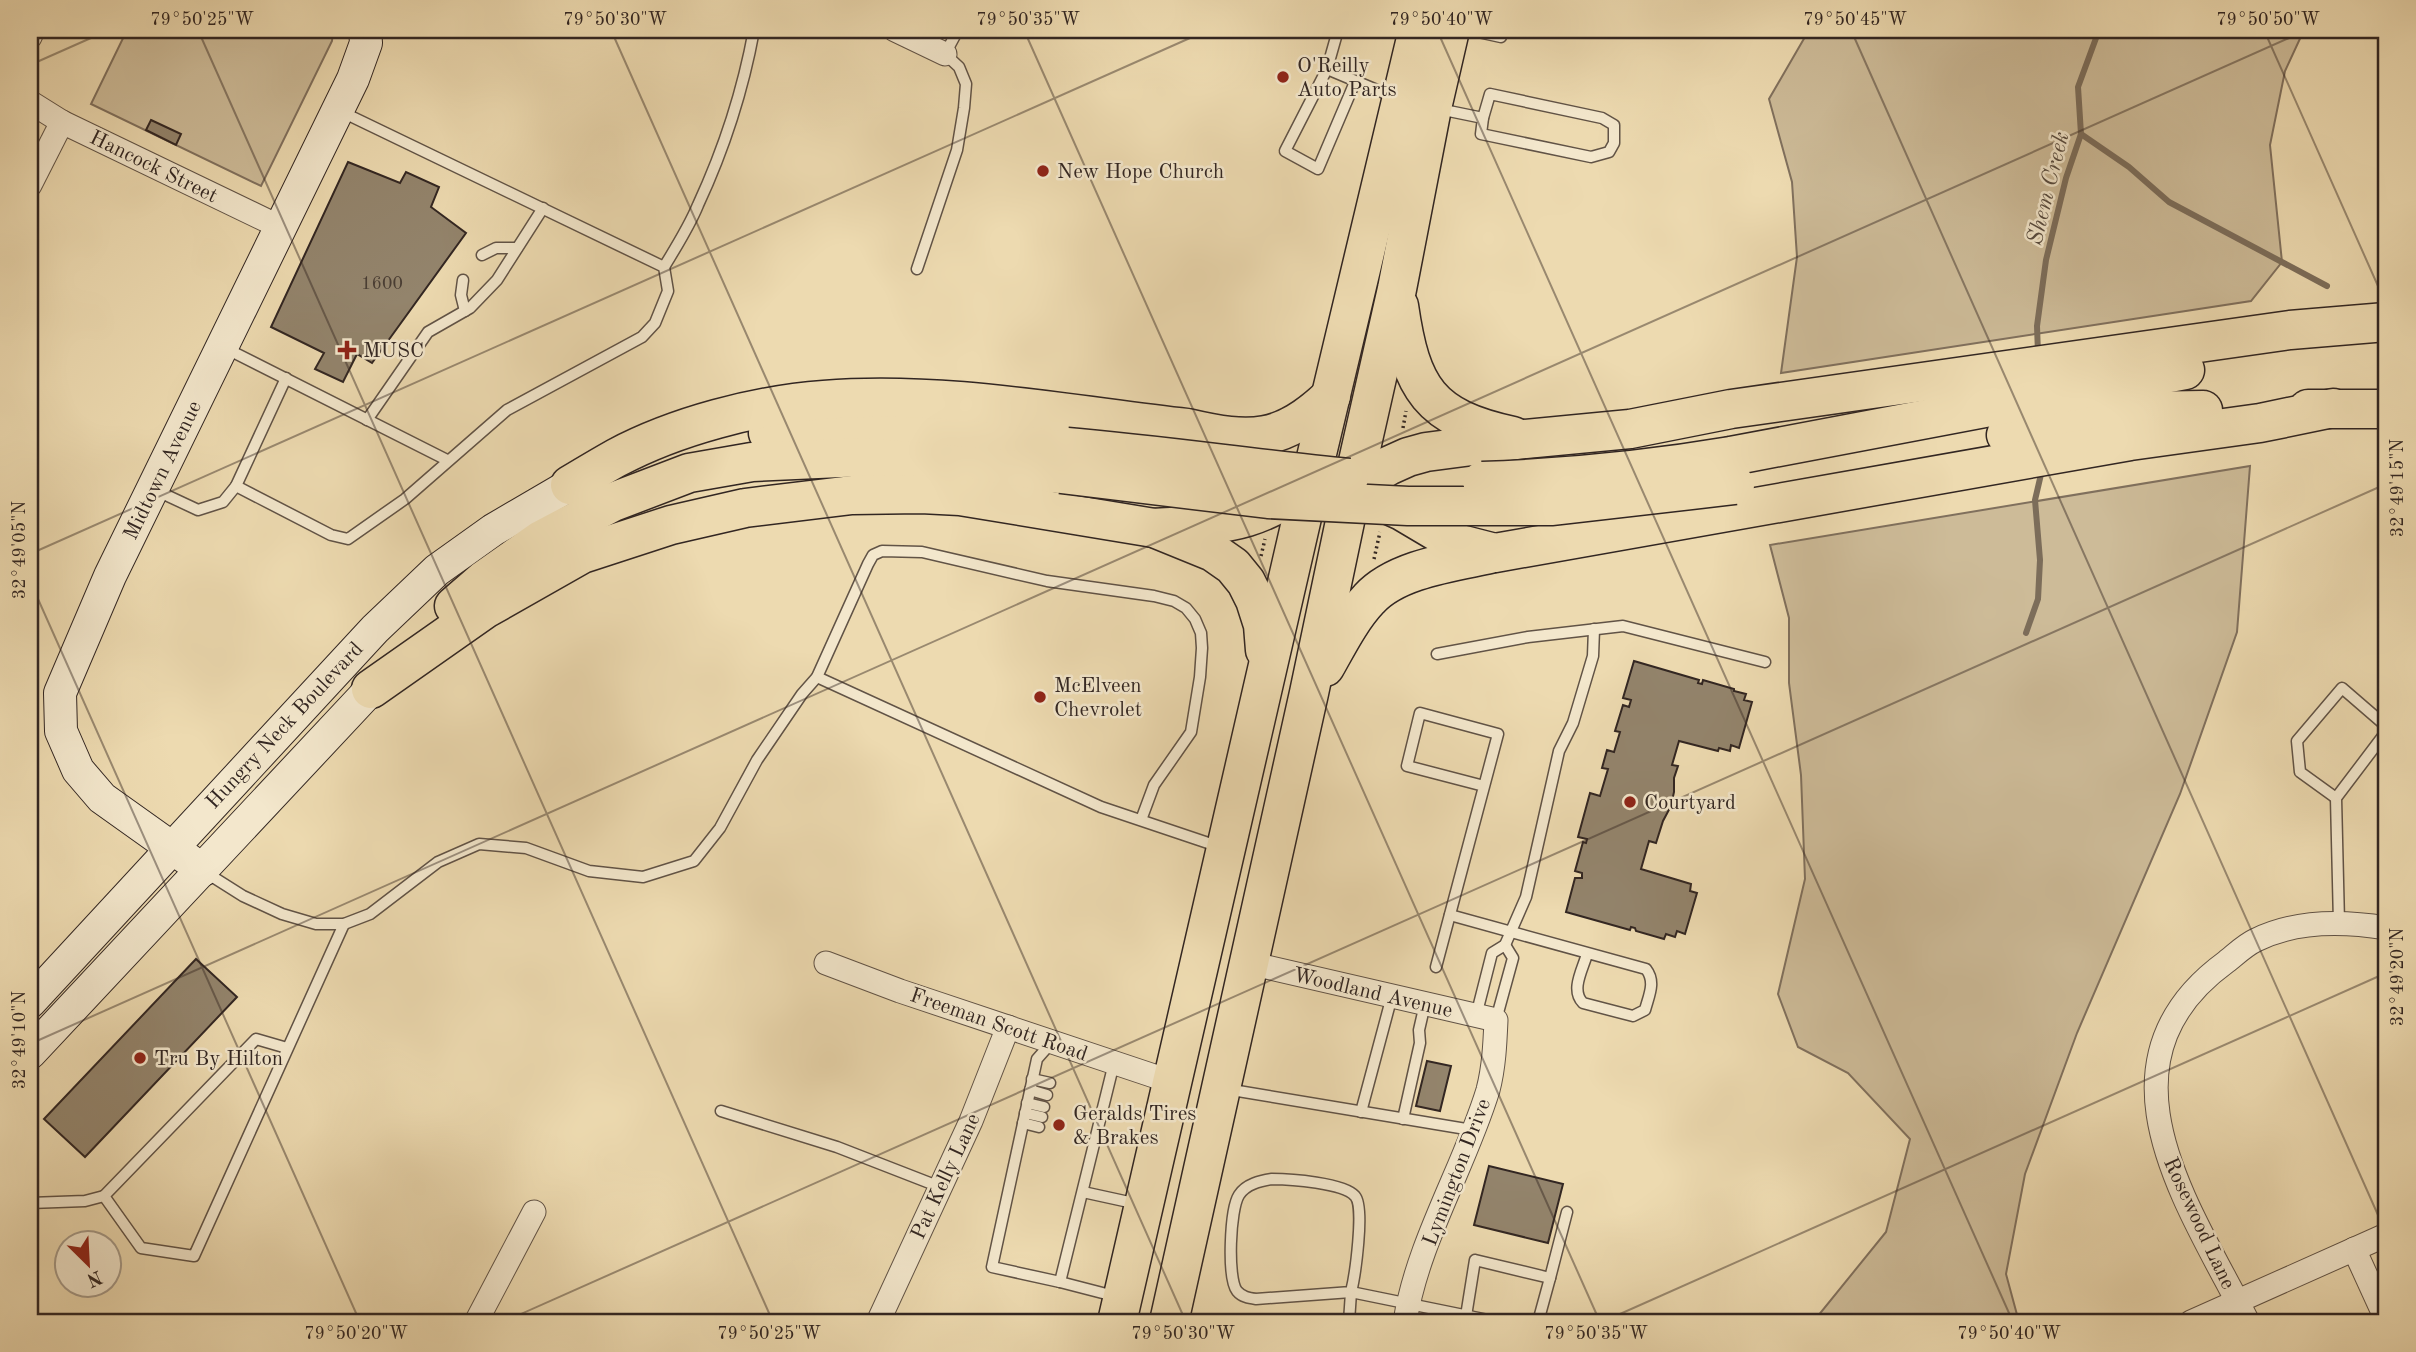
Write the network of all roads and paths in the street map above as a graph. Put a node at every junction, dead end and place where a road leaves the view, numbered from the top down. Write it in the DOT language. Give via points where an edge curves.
graph roads {
  1 [pos="33,30"];
  2 [pos="365,30"];
  3 [pos="754,30"];
  4 [pos="958,30"];
  5 [pos="1338,30"];
  6 [pos="1418,30"];
  7 [pos="1450,30"];
  8 [pos="1469,30"];
  9 [pos="1503,30"];
  10 [pos="909,33"];
  11 [pos="30,37"];
  12 [pos="945,54"];
  13 [pos="1326,69"];
  14 [pos="1355,82"];
  15 [pos="30,102"];
  16 [pos="1416,104"];
  17 [pos="338,109"];
  18 [pos="1483,118"];
  19 [pos="62,122"];
  20 [pos="30,185"];
  21 [pos="543,208"];
  22 [pos="280,227"];
  23 [pos="517,248"];
  24 [pos="482,255"];
  25 [pos="664,267"];
  26 [pos="917,269"];
  27 [pos="463,280"];
  28 [pos="1397,289"];
  29 [pos="465,311"];
  30 [pos="2386,322"];
  31 [pos="2386,330"];
  32 [pos="222,346"];
  33 [pos="285,379"];
  34 [pos="1331,396"];
  35 [pos="1407,408"];
  36 [pos="2333,408"];
  37 [pos="2386,409"];
  38 [pos="368,420"];
  39 [pos="1403,429"];
  40 [pos="1220,436"];
  41 [pos="1525,439"];
  42 [pos="447,460"];
  43 [pos="1064,461"];
  44 [pos="1733,470"];
  45 [pos="570,485"];
  46 [pos="236,486"];
  47 [pos="1309,488"];
  48 [pos="1352,488"];
  49 [pos="153,489"];
  50 [pos="1382,523"];
  51 [pos="1154,528"];
  52 [pos="1266,535"];
  53 [pos="1495,553"];
  54 [pos="1261,558"];
  55 [pos="1373,563"];
  56 [pos="1594,629"];
  57 [pos="1437,654"];
  58 [pos="1765,662"];
  59 [pos="1267,669"];
  60 [pos="817,677"];
  61 [pos="371,689"];
  62 [pos="1309,693"];
  63 [pos="2386,726"];
  64 [pos="2386,732"];
  65 [pos="1484,786"];
  66 [pos="2336,798"];
  67 [pos="1141,820"];
  68 [pos="170,848"];
  69 [pos="1226,849"];
  70 [pos="203,870"];
  71 [pos="1450,915"];
  72 [pos="2339,923"];
  73 [pos="344,924"];
  74 [pos="2386,929"];
  75 [pos="1511,932"];
  76 [pos="1506,945"];
  77 [pos="1587,954"];
  78 [pos="826,963"];
  79 [pos="1249,963"];
  80 [pos="1436,967"];
  81 [pos="1392,996"];
  82 [pos="30,1002"];
  83 [pos="1425,1004"];
  84 [pos="1486,1018"];
  85 [pos="1008,1027"];
  86 [pos="1052,1042"];
  87 [pos="287,1048"];
  88 [pos="30,1054"];
  89 [pos="1114,1063"];
  90 [pos="1172,1082"];
  91 [pos="1031,1085"];
  92 [pos="1223,1088"];
  93 [pos="1049,1089"];
  94 [pos="721,1111"];
  95 [pos="1361,1112"];
  96 [pos="1025,1113"];
  97 [pos="1403,1119"];
  98 [pos="1472,1130"];
  99 [pos="940,1187"];
  100 [pos="104,1196"];
  101 [pos="1078,1198"];
  102 [pos="30,1203"];
  103 [pos="1144,1205"];
  104 [pos="534,1212"];
  105 [pos="1065,1212"];
  106 [pos="1567,1212"];
  107 [pos="1077,1214"];
  108 [pos="2386,1235"];
  109 [pos="2354,1249"];
  110 [pos="1550,1278"];
  111 [pos="1060,1282"];
  112 [pos="1351,1292"];
  113 [pos="2237,1301"];
  114 [pos="1120,1310"];
  115 [pos="1406,1313"];
  116 [pos="1466,1316"];
  117 [pos="2386,1319"];
  118 [pos="476,1322"];
  119 [pos="878,1322"];
  120 [pos="1169,1322"];
  121 [pos="1349,1322"];
  122 [pos="1498,1322"];
  123 [pos="1538,1322"];
  124 [pos="2191,1322"];
  125 [pos="2248,1322"];
  1 -- 11 [label="street"];
  2 -- 17 [label="main road, Midtown Avenue" via="366,43"];
  3 -- 25 [label="lane" via="740,94 720,153 698,207"];
  4 -- 12 [label="lane"];
  5 -- 13 [label="lane"];
  6 -- 16 [label="highway"];
  7 -- 16 [label="highway"];
  8 -- 9 [label="lane" via="1502,37"];
  10 -- 12 [label="street"];
  12 -- 26 [label="lane" via="966,84 964,108 957,150"];
  13 -- 14 [label="lane"];
  13 -- 14 [label="lane" via="1285,151 1318,169"];
  14 -- 16 [label="lane"];
  15 -- 19 [label="street, Hancock Street"];
  16 -- 18 [label="lane"];
  16 -- 28 [label="highway"];
  16 -- 34 [label="highway"];
  17 -- 21 [label="lane"];
  17 -- 22 [label="main road, Midtown Avenue"];
  18 -- 18 [label="lane" via="1481,134 1591,157 1609,152 1614,143 1614,125 1602,118 1490,94"];
  19 -- 20 [label="street"];
  19 -- 22 [label="street, Hancock Street"];
  21 -- 23 [label="lane"];
  21 -- 25 [label="lane"];
  22 -- 32 [label="main road, Midtown Avenue"];
  23 -- 24 [label="lane" via="496,248"];
  23 -- 29 [label="lane" via="484,296"];
  25 -- 42 [label="lane" via="668,291 655,323 642,337 506,411"];
  27 -- 29 [label="lane"];
  28 -- 41 [label="highway" via="1411,364 1422,388 1455,417 1483,430"];
  28 -- 48 [label="highway"];
  29 -- 38 [label="lane" via="428,332"];
  30 -- 41 [label="highway" via="2290,330 1731,409 1630,429"];
  31 -- 44 [label="highway"];
  32 -- 33 [label="lane"];
  32 -- 49 [label="main road, Midtown Avenue"];
  33 -- 38 [label="lane"];
  33 -- 46 [label="lane"];
  34 -- 40 [label="highway" via="1288,429 1266,436"];
  34 -- 47 [label="highway"];
  35 -- 39 [label="path"];
  36 -- 37 [label="highway"];
  36 -- 44 [label="highway" via="2141,411"];
  36 -- 53 [label="highway"];
  38 -- 42 [label="lane"];
  40 -- 45 [label="highway" via="1188,428 964,402 871,397 822,400 749,412 668,436 618,457"];
  40 -- 47 [label="highway" via="1253,450"];
  41 -- 48 [label="highway" via="1408,457"];
  42 -- 46 [label="lane" via="405,499 348,539 331,535"];
  43 -- 44 [label="highway, bridge" via="1157,455 1408,483 1547,479 1661,468"];
  43 -- 45 [label="highway" via="934,431 801,427 713,442"];
  43 -- 61 [label="highway" via="863,457 752,462 690,473 613,502 541,540 484,580 429,628"];
  45 -- 68 [label="main road, Hungry Neck Boulevard" via="437,570 375,629"];
  46 -- 49 [label="lane" via="223,502 198,510"];
  47 -- 48 [label="highway"];
  47 -- 51 [label="highway" via="1245,518"];
  47 -- 59 [label="highway"];
  48 -- 53 [label="highway" via="1456,543"];
  48 -- 62 [label="highway"];
  49 -- 68 [label="main road, Midtown Avenue" via="60,693 61,732 78,770 102,798"];
  50 -- 55 [label="path"];
  51 -- 59 [label="highway" via="1213,552 1246,582 1263,625"];
  51 -- 61 [label="highway" via="960,496 921,494 852,495 745,508 582,554 485,609"];
  52 -- 54 [label="path"];
  53 -- 62 [label="highway" via="1435,566 1381,588 1345,633"];
  56 -- 57 [label="lane"];
  56 -- 58 [label="lane" via="1623,626"];
  56 -- 75 [label="lane" via="1592,656 1573,723 1559,751 1526,897"];
  59 -- 69 [label="highway"];
  60 -- 67 [label="lane" via="1101,807"];
  60 -- 67 [label="lane" via="867,564 882,551 922,552 1047,581 1174,601 1186,608 1201,633 1200,677 1191,732 1154,785"];
  60 -- 73 [label="lane" via="757,760 720,828 694,861 643,877 589,871 526,848 479,844 438,862 370,914"];
  61 -- 70 [label="main road, Hungry Neck Boulevard"];
  62 -- 79 [label="highway"];
  63 -- 66 [label="lane" via="2342,688 2297,741 2300,772"];
  64 -- 66 [label="lane"];
  65 -- 65 [label="lane" via="1498,734 1420,713 1407,765"];
  65 -- 71 [label="lane"];
  66 -- 72 [label="lane"];
  67 -- 69 [label="lane"];
  68 -- 70 [label="main road, Midtown Avenue"];
  68 -- 82 [label="main road, Hungry Neck Boulevard"];
  69 -- 90 [label="highway"];
  70 -- 73 [label="lane" via="282,914"];
  70 -- 88 [label="main road, Hungry Neck Boulevard"];
  71 -- 75 [label="lane"];
  71 -- 80 [label="lane"];
  72 -- 74 [label="street, Rosewood Lane"];
  72 -- 113 [label="street, Rosewood Lane" via="2288,929 2255,940 2194,987 2163,1037 2156,1072 2161,1138 2173,1174"];
  73 -- 87 [label="lane"];
  75 -- 76 [label="lane"];
  75 -- 77 [label="lane"];
  76 -- 84 [label="lane" via="1513,958"];
  76 -- 84 [label="lane" via="1492,953"];
  77 -- 77 [label="lane" via="1646,969 1652,983 1645,1010 1633,1016 1583,1003 1576,989"];
  78 -- 85 [label="street, Freeman Scott Road"];
  79 -- 81 [label="street, Woodland Avenue"];
  79 -- 92 [label="highway"];
  81 -- 83 [label="street, Woodland Avenue"];
  81 -- 95 [label="lane"];
  83 -- 84 [label="street, Woodland Avenue"];
  83 -- 97 [label="lane"];
  84 -- 98 [label="street, Lymington Drive" via="1495,1051 1488,1089"];
  85 -- 86 [label="street, Freeman Scott Road"];
  85 -- 99 [label="street, Pat Kelly Lane"];
  86 -- 89 [label="street, Freeman Scott Road"];
  86 -- 91 [label="lane" via="1037,1059"];
  87 -- 100 [label="lane" via="256,1039"];
  87 -- 100 [label="lane" via="194,1256 141,1248"];
  89 -- 90 [label="street, Freeman Scott Road"];
  89 -- 101 [label="lane" via="1101,1094"];
  90 -- 103 [label="highway"];
  91 -- 93 [label="lane"];
  91 -- 96 [label="lane"];
  92 -- 95 [label="lane"];
  92 -- 120 [label="highway"];
  94 -- 99 [label="lane" via="837,1147"];
  95 -- 97 [label="lane"];
  96 -- 96 [label="lane" via="1042,1117"];
  96 -- 111 [label="lane" via="1013,1195 992,1267"];
  97 -- 98 [label="lane"];
  98 -- 115 [label="street, Lymington Drive"];
  99 -- 119 [label="street, Pat Kelly Lane"];
  100 -- 102 [label="lane"];
  101 -- 103 [label="lane"];
  101 -- 107 [label="lane"];
  103 -- 114 [label="highway"];
  104 -- 118 [label="street"];
  105 -- 107 [label="lane"];
  106 -- 110 [label="lane"];
  107 -- 111 [label="lane"];
  108 -- 109 [label="street"];
  109 -- 113 [label="street"];
  109 -- 117 [label="street"];
  110 -- 116 [label="lane" via="1475,1260"];
  110 -- 123 [label="lane"];
  111 -- 114 [label="lane"];
  112 -- 112 [label="lane" via="1357,1270 1360,1207 1356,1197 1298,1179 1262,1181 1242,1191 1234,1207 1230,1241 1237,1292 1256,1300"];
  112 -- 115 [label="lane"];
  112 -- 121 [label="lane"];
  113 -- 124 [label="street"];
  113 -- 125 [label="street, Rosewood Lane"];
  115 -- 116 [label="lane"];
  116 -- 122 [label="lane"];
}
